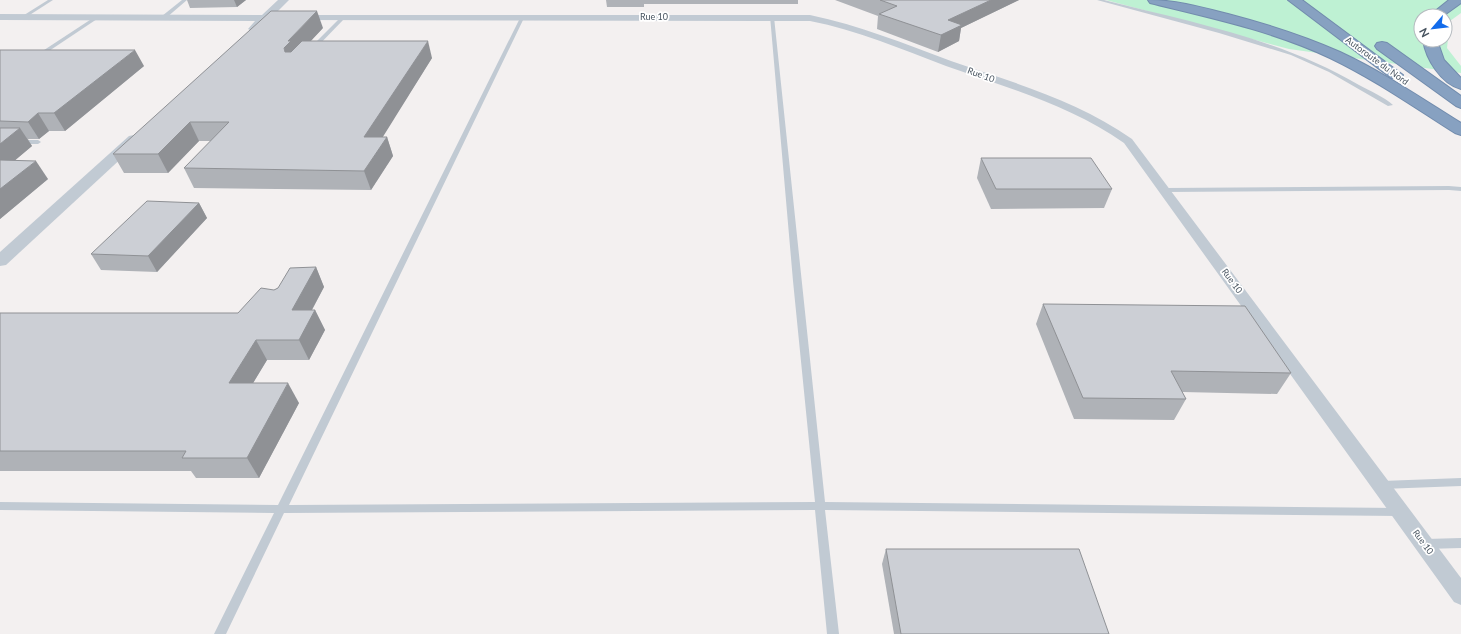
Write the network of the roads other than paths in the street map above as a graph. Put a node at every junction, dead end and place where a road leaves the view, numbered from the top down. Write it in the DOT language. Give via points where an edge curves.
graph roads {
  1 [pos="51,0"];
  2 [pos="185,0"];
  3 [pos="284,0"];
  4 [pos="1098,0"];
  5 [pos="1154,0"];
  6 [pos="1294,0"];
  7 [pos="1314,0"];
  8 [pos="1457,0"];
  9 [pos="1446,8"];
  10 [pos="0,17"];
  11 [pos="23,17"];
  12 [pos="98,17"];
  13 [pos="164,17"];
  14 [pos="772,17"];
  15 [pos="266,18"];
  16 [pos="522,18"];
  17 [pos="342,19"];
  18 [pos="1346,21"];
  19 [pos="1371,38"];
  20 [pos="243,39"];
  21 [pos="1431,48"];
  22 [pos="34,56"];
  23 [pos="305,56"];
  24 [pos="1461,86"];
  25 [pos="1461,103"];
  26 [pos="1390,105"];
  27 [pos="1461,123"];
  28 [pos="145,129"];
  29 [pos="1461,130"];
  30 [pos="0,142"];
  31 [pos="38,142"];
  32 [pos="1166,190"];
  33 [pos="1461,190"];
  34 [pos="0,262"];
  35 [pos="1461,482"];
  36 [pos="1382,485"];
  37 [pos="0,506"];
  38 [pos="820,506"];
  39 [pos="282,509"];
  40 [pos="1402,512"];
  41 [pos="1461,543"];
  42 [pos="1424,544"];
  43 [pos="1461,594"];
  44 [pos="220,634"];
  45 [pos="833,634"];
  1 -- 11 [label="lane"];
  2 -- 13 [label="lane"];
  3 -- 15 [label="street"];
  4 -- 26 [label="lane" via="1293,54 1321,66"];
  5 -- 29 [label="highway" via="1269,30 1318,48 1377,77"];
  6 -- 27 [label="highway, Autoroute du Nord"];
  7 -- 18 [label="highway, Autoroute du Nord"];
  8 -- 9 [label="highway"];
  10 -- 11 [label="street"];
  11 -- 12 [label="street"];
  12 -- 13 [label="street"];
  12 -- 22 [label="lane"];
  13 -- 15 [label="street"];
  14 -- 16 [label="street, Rue 10"];
  14 -- 32 [label="street, Rue 10" via="810,18 831,22 1046,98 1090,117 1112,128 1128,141"];
  14 -- 38 [label="lane"];
  15 -- 17 [label="street, Rue 10"];
  15 -- 20 [label="street"];
  16 -- 17 [label="street, Rue 10"];
  16 -- 39 [label="lane"];
  17 -- 23 [label="lane"];
  19 -- 25 [label="highway, Autoroute du Nord"];
  21 -- 24 [label="highway" via="1440,66"];
  28 -- 34 [label="street"];
  30 -- 31 [label="lane"];
  32 -- 33 [label="lane"];
  32 -- 36 [label="street, Rue 10"];
  35 -- 36 [label="lane"];
  36 -- 40 [label="street, Rue 10"];
  37 -- 39 [label="lane"];
  38 -- 39 [label="lane"];
  38 -- 40 [label="lane"];
  38 -- 45 [label="lane"];
  39 -- 44 [label="lane"];
  40 -- 42 [label="street, Rue 10"];
  41 -- 42 [label="lane"];
  42 -- 43 [label="street, Rue 10"];
}
